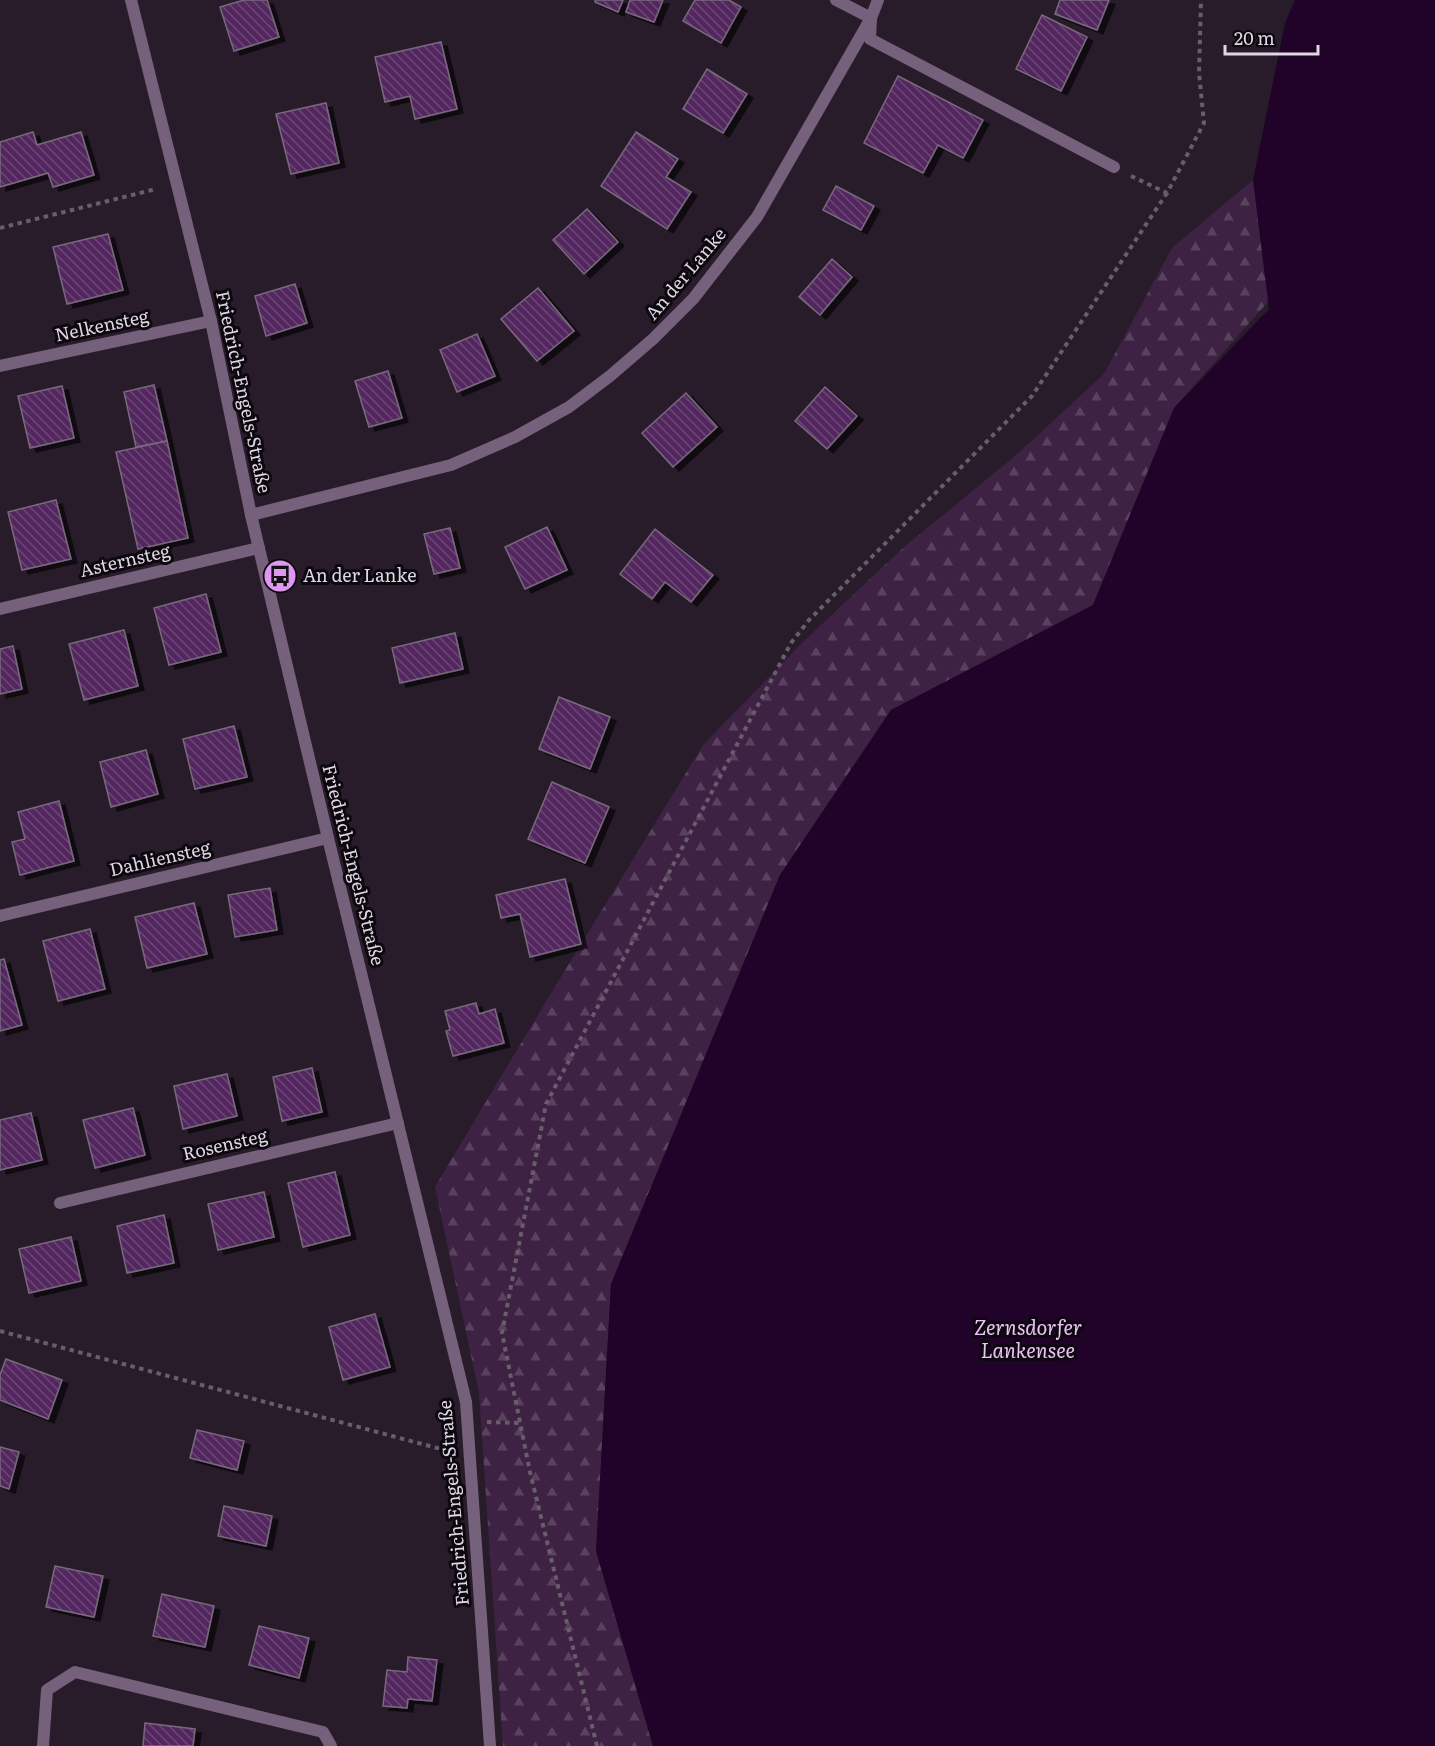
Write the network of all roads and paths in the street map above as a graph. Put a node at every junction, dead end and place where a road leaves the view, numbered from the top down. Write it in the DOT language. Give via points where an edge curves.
graph roads {
  1 [pos="131,0"];
  2 [pos="836,0"];
  3 [pos="879,0"];
  4 [pos="1201,0"];
  5 [pos="871,18"];
  6 [pos="1114,167"];
  7 [pos="177,184"];
  8 [pos="1167,193"];
  9 [pos="0,228"];
  10 [pos="211,321"];
  11 [pos="0,366"];
  12 [pos="251,515"];
  13 [pos="259,548"];
  14 [pos="0,609"];
  15 [pos="328,838"];
  16 [pos="0,916"];
  17 [pos="398,1123"];
  18 [pos="60,1203"];
  19 [pos="0,1331"];
  20 [pos="494,1422"];
  21 [pos="519,1423"];
  22 [pos="470,1443"];
  23 [pos="43,1746"];
  24 [pos="331,1746"];
  25 [pos="490,1746"];
  26 [pos="597,1746"];
  1 -- 7 [label="street, Friedrich-Engels-Straße"];
  2 -- 5 [label="street"];
  3 -- 5 [label="street, An der Lanke"];
  4 -- 8 [label="path" via="1199,73 1204,123"];
  5 -- 6 [label="street" via="870,39"];
  5 -- 12 [label="street, An der Lanke" via="757,217 693,299 610,376 569,407 516,437 451,465"];
  6 -- 8 [label="path"];
  7 -- 9 [label="path"];
  7 -- 10 [label="street, Friedrich-Engels-Straße"];
  8 -- 21 [label="path" via="1032,396 809,620 791,643 546,1104 502,1333"];
  10 -- 11 [label="street, Nelkensteg"];
  10 -- 12 [label="street, Friedrich-Engels-Straße"];
  12 -- 13 [label="street, Friedrich-Engels-Straße"];
  13 -- 14 [label="street, Asternsteg"];
  13 -- 15 [label="street, Friedrich-Engels-Straße"];
  15 -- 16 [label="street, Dahliensteg"];
  15 -- 17 [label="street, Friedrich-Engels-Straße"];
  17 -- 18 [label="street, Rosensteg"];
  17 -- 22 [label="street, Friedrich-Engels-Straße" via="466,1402"];
  19 -- 22 [label="path" via="437,1448"];
  20 -- 21 [label="path"];
  21 -- 26 [label="path"];
  22 -- 25 [label="street, Friedrich-Engels-Straße"];
  23 -- 24 [label="street" via="47,1690 75,1672 322,1732"];
}
